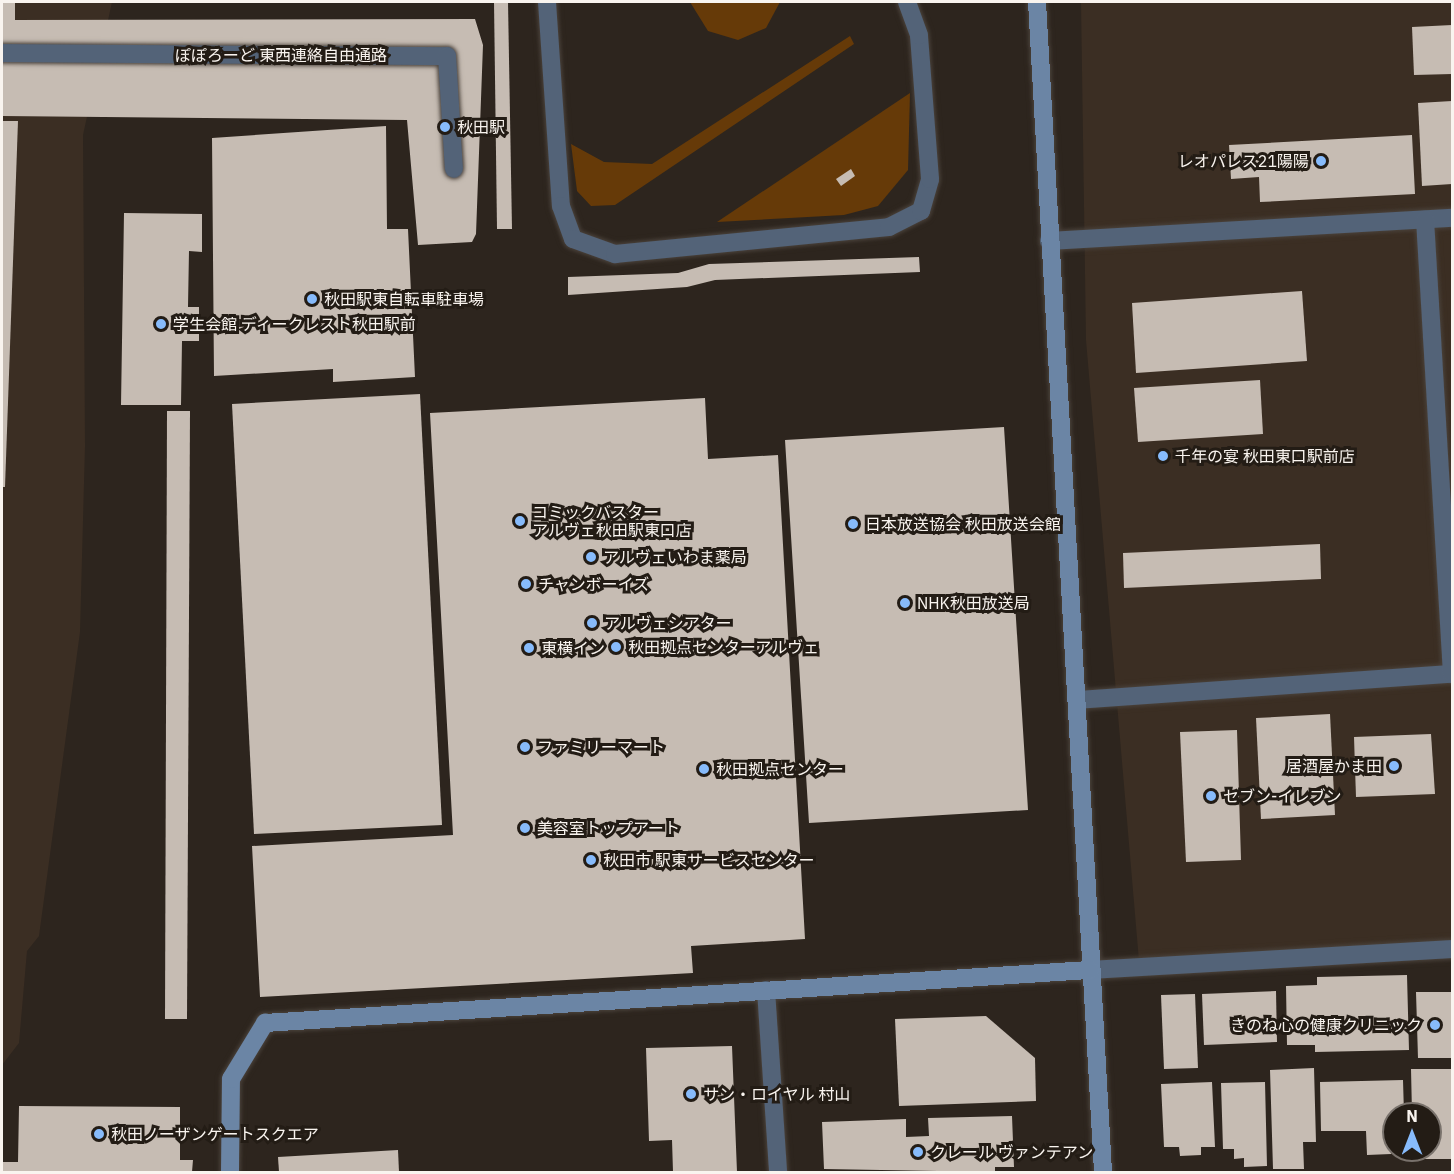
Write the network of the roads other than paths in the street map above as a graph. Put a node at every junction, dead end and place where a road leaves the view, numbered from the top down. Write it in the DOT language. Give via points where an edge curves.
graph roads {
  1 [pos="547,2"];
  2 [pos="907,2"];
  3 [pos="1037,2"];
  4 [pos="2,53"];
  5 [pos="454,169"];
  6 [pos="1452,218"];
  7 [pos="1425,220"];
  8 [pos="1049,241"];
  9 [pos="1452,674"];
  10 [pos="1452,684"];
  11 [pos="1077,700"];
  12 [pos="1452,949"];
  13 [pos="1090,970"];
  14 [pos="766,990"];
  15 [pos="230,1173"];
  16 [pos="778,1173"];
  17 [pos="1103,1173"];
  1 -- 2 [label="street" via="561,206 573,239 615,254 889,227 921,211 930,179 919,34"];
  3 -- 8 [label="street"];
  4 -- 5 [label="street, ぽぽろーど 東西連絡自由通路" via="447,56"];
  6 -- 7 [label="street"];
  7 -- 8 [label="street"];
  7 -- 9 [label="street"];
  8 -- 11 [label="street"];
  9 -- 10 [label="street"];
  9 -- 11 [label="street"];
  11 -- 13 [label="street"];
  12 -- 13 [label="street"];
  13 -- 14 [label="street"];
  13 -- 17 [label="street"];
  14 -- 15 [label="street" via="265,1023 231,1079"];
  14 -- 16 [label="street"];
}
